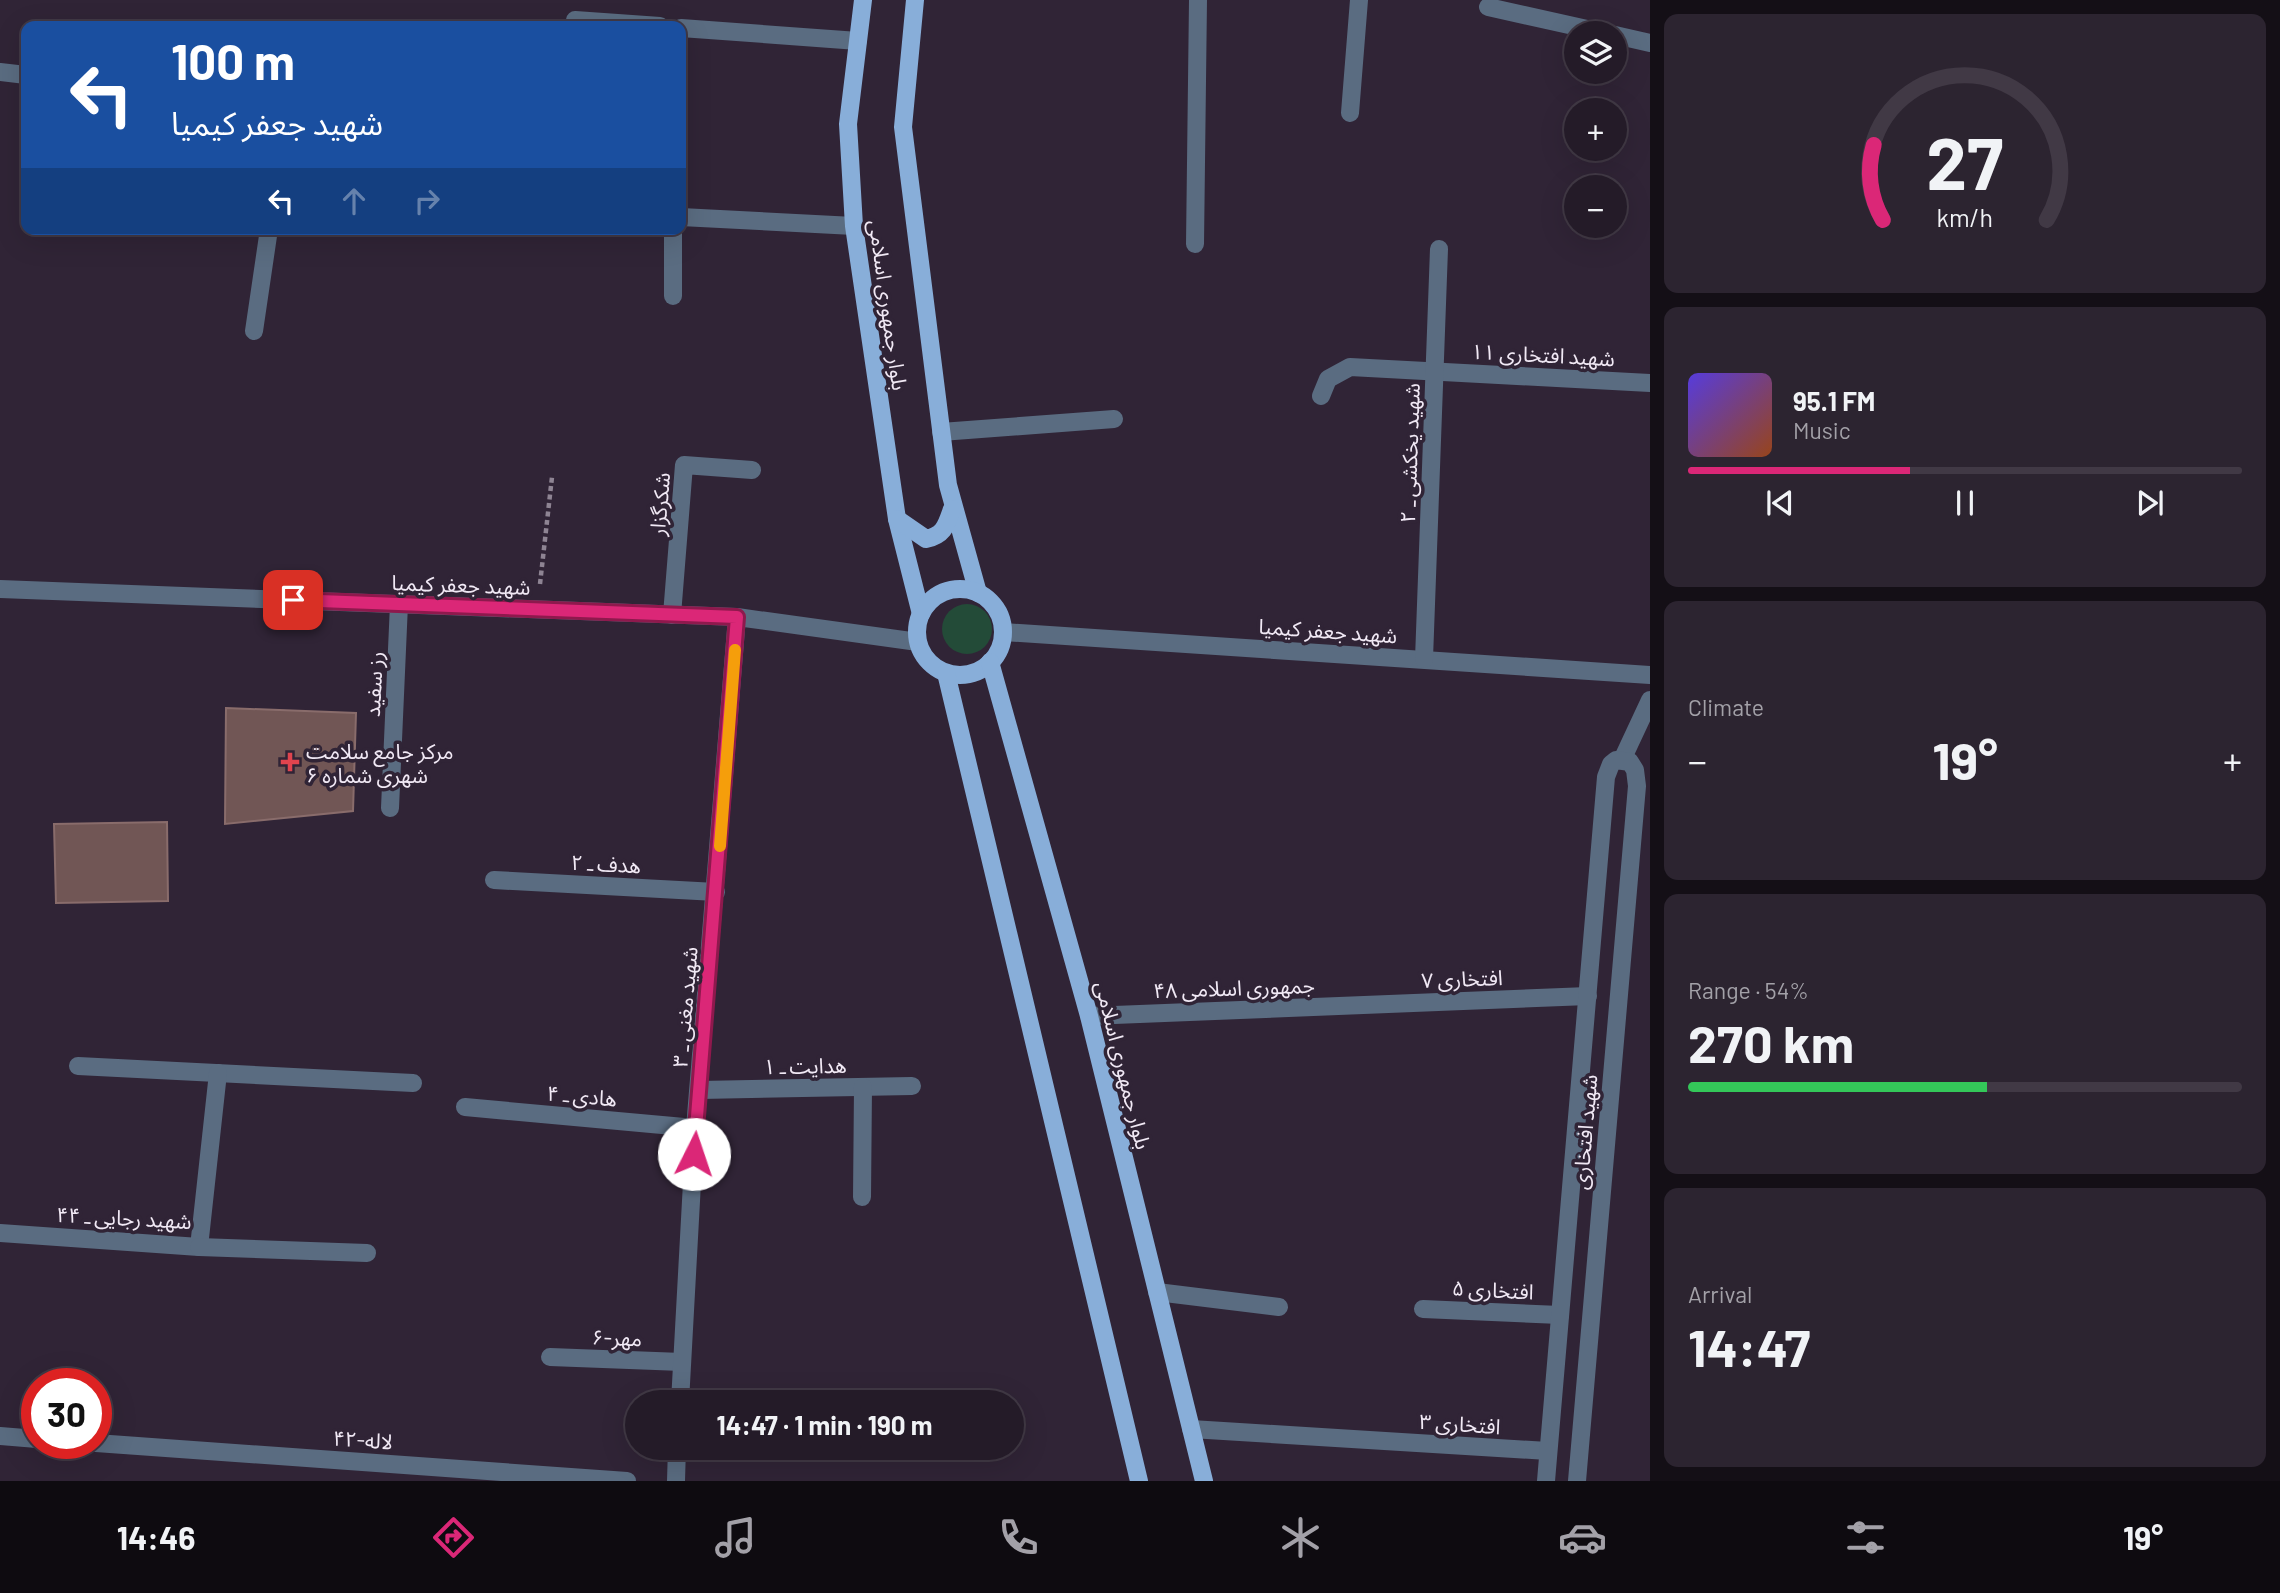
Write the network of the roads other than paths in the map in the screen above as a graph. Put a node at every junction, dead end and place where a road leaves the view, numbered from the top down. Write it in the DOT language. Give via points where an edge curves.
graph roads {
  1 [pos="863,0"];
  2 [pos="915,0"];
  3 [pos="1198,0"];
  4 [pos="1359,0"];
  5 [pos="1488,7"];
  6 [pos="575,20"];
  7 [pos="589,21"];
  8 [pos="1564,24"];
  9 [pos="686,28"];
  10 [pos="1627,38"];
  11 [pos="858,41"];
  12 [pos="1650,43"];
  13 [pos="0,72"];
  14 [pos="21,74"];
  15 [pos="1350,113"];
  16 [pos="686,217"];
  17 [pos="854,226"];
  18 [pos="268,235"];
  19 [pos="673,235"];
  20 [pos="1195,244"];
  21 [pos="1439,249"];
  22 [pos="673,296"];
  23 [pos="254,331"];
  24 [pos="1434,371"];
  25 [pos="1650,383"];
  26 [pos="1321,396"];
  27 [pos="1114,419"];
  28 [pos="941,432"];
  29 [pos="752,470"];
  30 [pos="952,509"];
  31 [pos="897,519"];
  32 [pos="0,589"];
  33 [pos="978,593"];
  34 [pos="399,604"];
  35 [pos="921,614"];
  36 [pos="672,615"];
  37 [pos="737,617"];
  38 [pos="1003,632"];
  39 [pos="918,642"];
  40 [pos="1424,659"];
  41 [pos="990,662"];
  42 [pos="946,673"];
  43 [pos="1650,675"];
  44 [pos="1650,700"];
  45 [pos="1622,760"];
  46 [pos="390,808"];
  47 [pos="494,880"];
  48 [pos="716,892"];
  49 [pos="1588,996"];
  50 [pos="1338,1006"];
  51 [pos="1089,1016"];
  52 [pos="78,1066"];
  53 [pos="218,1073"];
  54 [pos="413,1083"];
  55 [pos="912,1086"];
  56 [pos="863,1087"];
  57 [pos="700,1090"];
  58 [pos="465,1107"];
  59 [pos="695,1128"];
  60 [pos="862,1197"];
  61 [pos="0,1233"];
  62 [pos="199,1247"];
  63 [pos="367,1253"];
  64 [pos="1157,1292"];
  65 [pos="1279,1307"];
  66 [pos="1423,1309"];
  67 [pos="1560,1315"];
  68 [pos="550,1357"];
  69 [pos="682,1362"];
  70 [pos="681,1390"];
  71 [pos="1191,1429"];
  72 [pos="0,1436"];
  73 [pos="21,1438"];
  74 [pos="112,1444"];
  75 [pos="1548,1451"];
  76 [pos="677,1460"];
  77 [pos="627,1481"];
  78 [pos="676,1481"];
  79 [pos="1139,1481"];
  80 [pos="1204,1481"];
  81 [pos="1546,1481"];
  82 [pos="1577,1481"];
  1 -- 11 [label="main road, بلوار جمهوری اسلامی"];
  2 -- 28 [label="main road, بلوار جمهوری اسلامی" via="903,127"];
  3 -- 20 [label="street"];
  4 -- 15 [label="street"];
  5 -- 8 [label="street"];
  6 -- 7 [label="street"];
  9 -- 11 [label="street"];
  10 -- 12 [label="street"];
  11 -- 17 [label="main road, بلوار جمهوری اسلامی" via="848,124"];
  13 -- 14 [label="street"];
  16 -- 17 [label="street"];
  17 -- 31 [label="main road, بلوار جمهوری اسلامی"];
  18 -- 23 [label="street"];
  19 -- 22 [label="street"];
  21 -- 24 [label="street, شهید یخکشی ـ ۲"];
  24 -- 25 [label="street, شهید افتخاری ۱۱"];
  24 -- 26 [label="street, شهید افتخاری ۱۱" via="1350,367 1328,379"];
  24 -- 40 [label="street, شهید یخکشی ـ ۲"];
  27 -- 28 [label="street"];
  28 -- 30 [label="main road, بلوار جمهوری اسلامی"];
  29 -- 36 [label="street, شکرگزار" via="684,465"];
  30 -- 31 [label="main road" via="945,529 926,539"];
  30 -- 33 [label="main road, بلوار جمهوری اسلامی"];
  31 -- 35 [label="main road, بلوار جمهوری اسلامی"];
  32 -- 34 [label="street, شهید جعفر کیمیا"];
  33 -- 35 [label="main road" via="945,591"];
  33 -- 38 [label="main road" via="997,608"];
  34 -- 36 [label="street, شهید جعفر کیمیا"];
  34 -- 46 [label="street, رز سفید"];
  35 -- 39 [label="main road"];
  36 -- 37 [label="street, شهید جعفر کیمیا"];
  37 -- 39 [label="street, شهید جعفر کیمیا"];
  37 -- 48 [label="street, شهید مغنی ـ ۳"];
  38 -- 40 [label="street, شهید جعفر کیمیا"];
  38 -- 41 [label="main road" via="1002,644"];
  39 -- 42 [label="main road" via="924,655"];
  40 -- 43 [label="street, شهید جعفر کیمیا"];
  41 -- 42 [label="main road" via="970,674"];
  41 -- 51 [label="main road, بلوار جمهوری اسلامی"];
  42 -- 79 [label="main road"];
  44 -- 45 [label="street"];
  45 -- 49 [label="street" via="1611,764 1606,777"];
  45 -- 82 [label="street, شهید افتخاری" via="1635,770 1637,786"];
  47 -- 48 [label="street, هدف ـ ۲"];
  48 -- 57 [label="street, شهید مغنی ـ ۳"];
  49 -- 50 [label="street, افتخاری ۷"];
  49 -- 67 [label="street"];
  50 -- 51 [label="street, جمهوری اسلامی ۴۸"];
  51 -- 64 [label="main road, بلوار جمهوری اسلامی"];
  52 -- 53 [label="street"];
  53 -- 54 [label="street"];
  53 -- 62 [label="street, شهید رجایی ـ ۴۴"];
  55 -- 56 [label="street, هدایت ـ ۱"];
  56 -- 57 [label="street, هدایت ـ ۱"];
  56 -- 60 [label="street"];
  57 -- 59 [label="street, شهید مغنی ـ ۳"];
  58 -- 59 [label="street, هادی ـ ۴"];
  59 -- 69 [label="street, شهید مغنی ـ ۳"];
  61 -- 62 [label="street, شهید رجایی ـ ۴۴"];
  62 -- 63 [label="street"];
  64 -- 65 [label="street"];
  64 -- 71 [label="main road, بلوار جمهوری اسلامی"];
  66 -- 67 [label="street, افتخاری ۵"];
  67 -- 75 [label="street"];
  68 -- 69 [label="street, مهر-۶"];
  69 -- 70 [label="street, شهید مغنی ـ ۳"];
  71 -- 75 [label="street, افتخاری ۳"];
  71 -- 80 [label="main road, بلوار جمهوری اسلامی"];
  72 -- 73 [label="street"];
  74 -- 77 [label="street, لاله-۴۲"];
  75 -- 81 [label="street"];
  76 -- 78 [label="street"];
}
